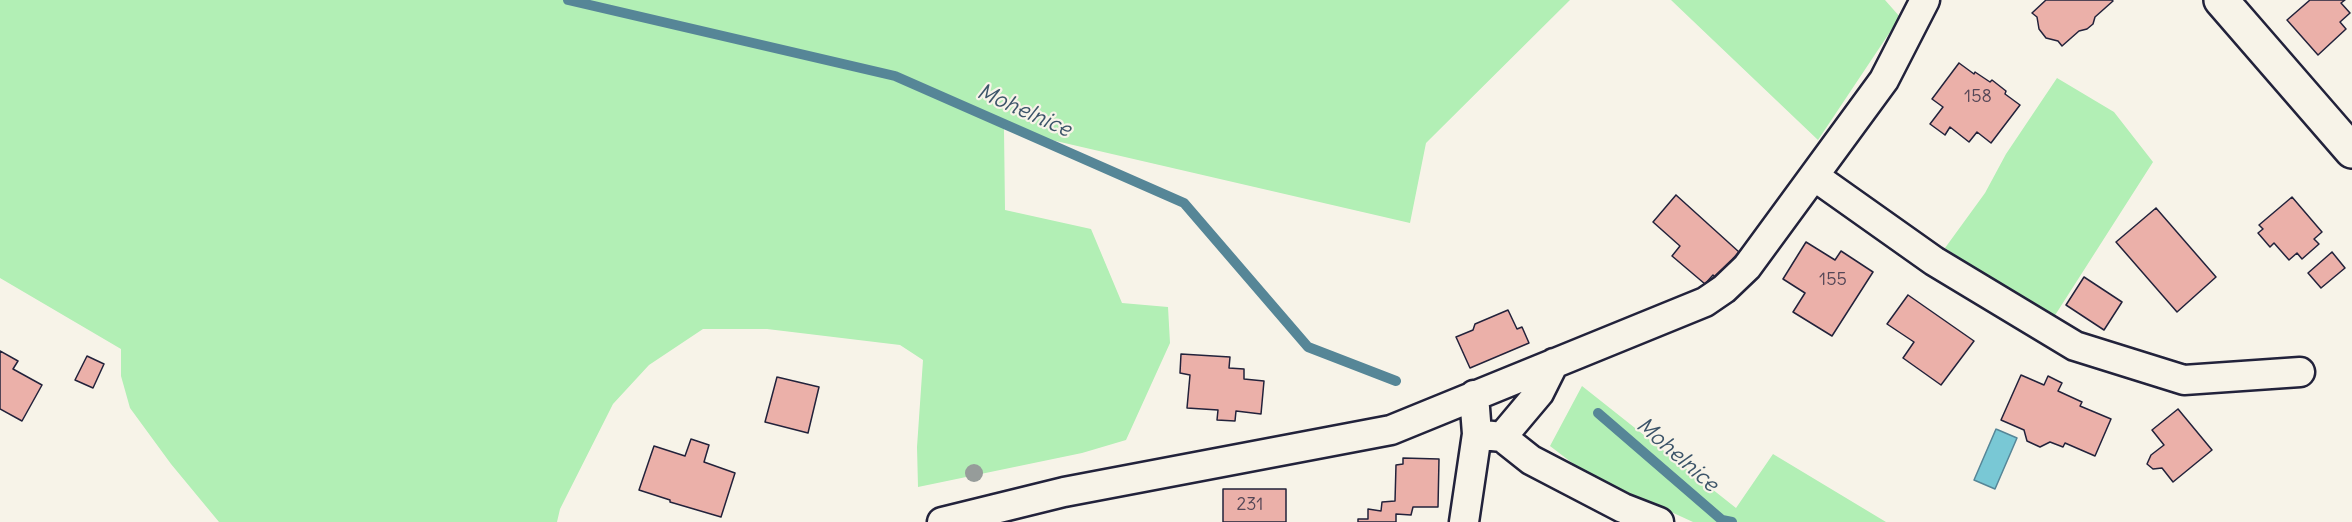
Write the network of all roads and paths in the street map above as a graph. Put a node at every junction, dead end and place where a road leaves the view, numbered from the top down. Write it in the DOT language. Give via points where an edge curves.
graph roads {
  1 [pos="1925,0"];
  2 [pos="2221,0"];
  3 [pos="2352,151"];
  4 [pos="1814,176"];
  5 [pos="1554,363"];
  6 [pos="2300,372"];
  7 [pos="1474,395"];
  8 [pos="1489,435"];
  9 [pos="942,522"];
  10 [pos="1464,522"];
  11 [pos="1659,522"];
  1 -- 4 [label="street" via="1884,80"];
  2 -- 3 [label="main road"];
  4 -- 5 [label="street" via="1747,267 1724,290 1705,302"];
  4 -- 6 [label="street" via="1934,261 2075,346 2184,381"];
  5 -- 7 [label="street"];
  5 -- 8 [label="street" via="1539,393"];
  7 -- 8 [label="street"];
  7 -- 9 [label="street" via="1391,430 1064,492"];
  8 -- 10 [label="street"];
  8 -- 11 [label="street" via="1623,508"];
}
